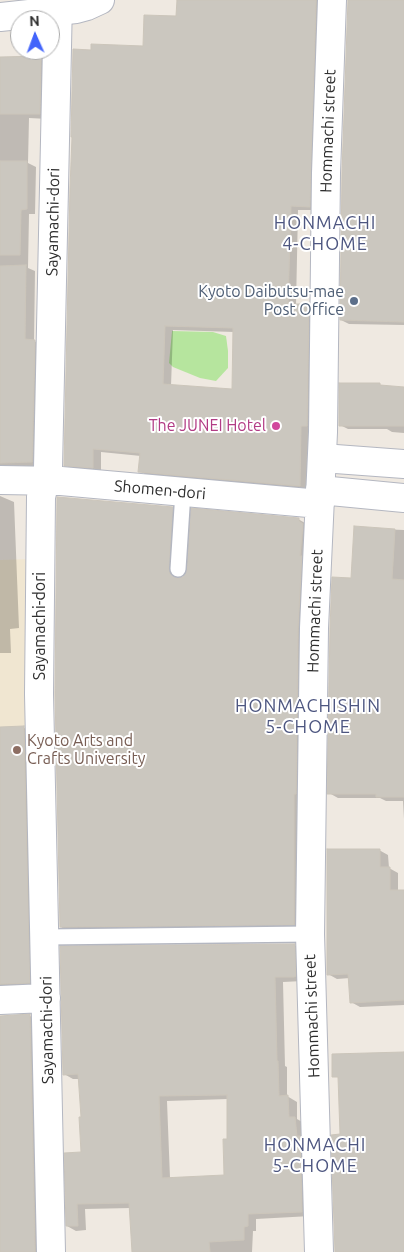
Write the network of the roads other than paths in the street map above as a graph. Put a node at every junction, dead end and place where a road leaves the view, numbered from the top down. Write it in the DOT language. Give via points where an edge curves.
graph roads {
  1 [pos="100,0"];
  2 [pos="332,0"];
  3 [pos="58,6"];
  4 [pos="0,17"];
  5 [pos="322,458"];
  6 [pos="404,464"];
  7 [pos="0,480"];
  8 [pos="45,481"];
  9 [pos="183,492"];
  10 [pos="320,497"];
  11 [pos="404,498"];
  12 [pos="178,569"];
  13 [pos="310,934"];
  14 [pos="45,937"];
  15 [pos="46,998"];
  16 [pos="0,1000"];
  17 [pos="51,1252"];
  18 [pos="319,1252"];
  1 -- 3 [label="street" via="82,8"];
  2 -- 5 [label="street, Hommachi street"];
  3 -- 4 [label="street"];
  3 -- 8 [label="street, Sayamachi-dori" via="48,468"];
  5 -- 6 [label="street"];
  5 -- 10 [label="street, Hommachi street"];
  7 -- 8 [label="street, Shomen-dori"];
  8 -- 9 [label="street, Shomen-dori"];
  8 -- 14 [label="street, Sayamachi-dori" via="41,497 39,694"];
  9 -- 10 [label="street, Shomen-dori"];
  9 -- 12 [label="lane"];
  10 -- 11 [label="street, Shomen-dori"];
  10 -- 13 [label="street, Hommachi street" via="314,628"];
  13 -- 14 [label="lane"];
  13 -- 18 [label="street, Hommachi street"];
  14 -- 15 [label="street, Sayamachi-dori"];
  15 -- 16 [label="street"];
  15 -- 17 [label="street, Sayamachi-dori"];
}
